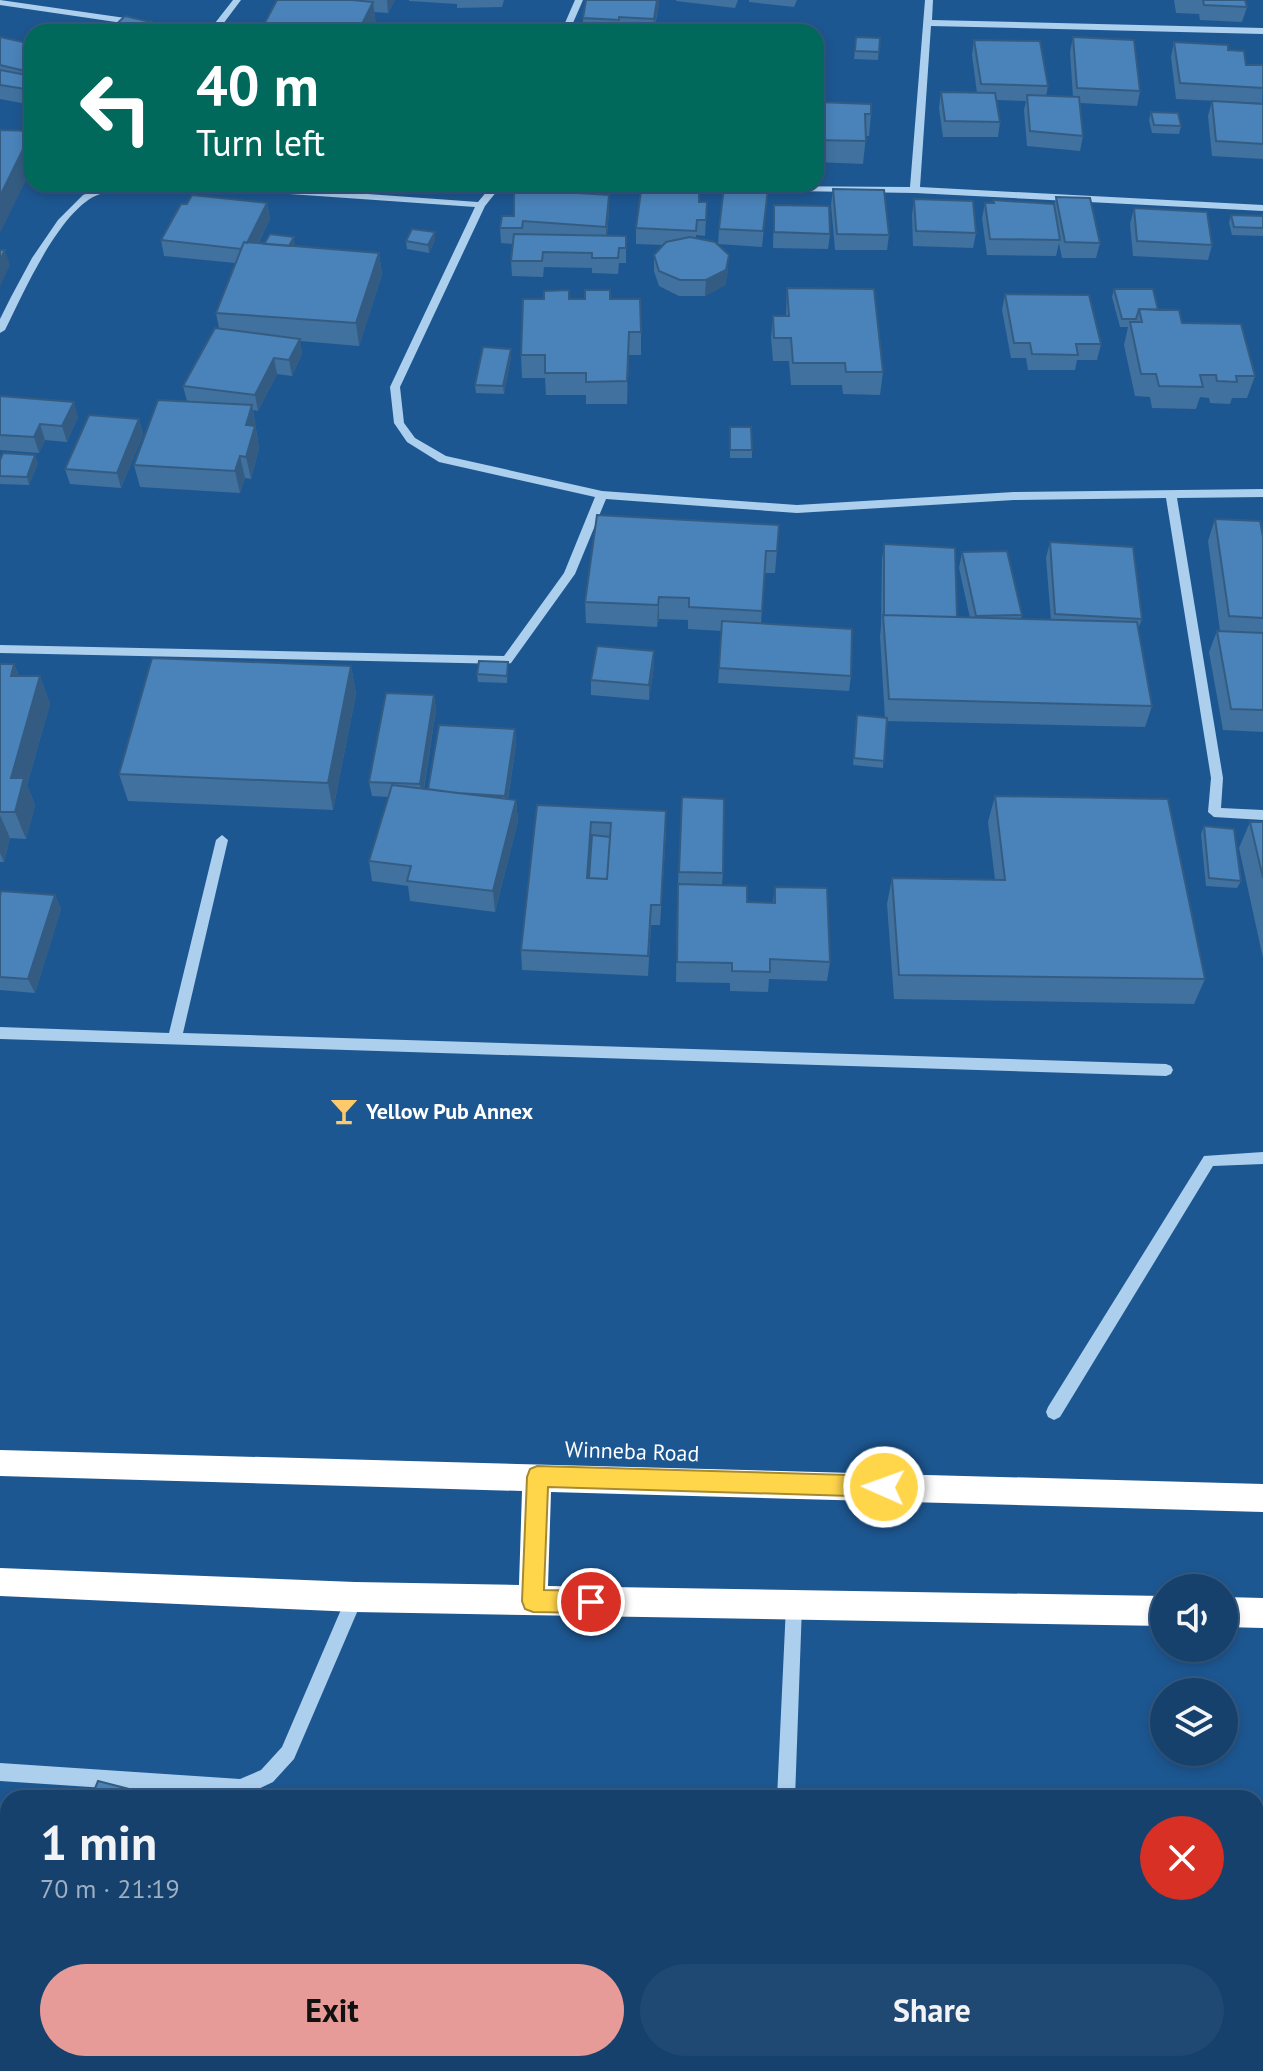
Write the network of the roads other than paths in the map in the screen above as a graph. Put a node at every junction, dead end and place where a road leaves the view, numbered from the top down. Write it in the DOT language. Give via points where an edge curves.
graph roads {
  1 [pos="237,0"];
  2 [pos="579,0"];
  3 [pos="929,0"];
  4 [pos="0,2"];
  5 [pos="928,23"];
  6 [pos="148,24"];
  7 [pos="218,24"];
  8 [pos="568,24"];
  9 [pos="1263,31"];
  10 [pos="824,189"];
  11 [pos="915,190"];
  12 [pos="100,192"];
  13 [pos="301,192"];
  14 [pos="493,192"];
  15 [pos="481,205"];
  16 [pos="1263,208"];
  17 [pos="0,330"];
  18 [pos="1263,493"];
  19 [pos="1171,494"];
  20 [pos="602,495"];
  21 [pos="0,649"];
  22 [pos="1263,815"];
  23 [pos="222,840"];
  24 [pos="0,1033"];
  25 [pos="175,1038"];
  26 [pos="1166,1070"];
  27 [pos="1263,1158"];
  28 [pos="1054,1412"];
  29 [pos="0,1463"];
  30 [pos="537,1477"];
  31 [pos="1263,1498"];
  32 [pos="0,1582"];
  33 [pos="355,1597"];
  34 [pos="533,1601"];
  35 [pos="794,1606"];
  36 [pos="1150,1611"];
  37 [pos="1238,1612"];
  38 [pos="1263,1613"];
  39 [pos="0,1772"];
  40 [pos="786,1790"];
  1 -- 7 [label="street"];
  2 -- 8 [label="street"];
  3 -- 5 [label="street"];
  4 -- 6 [label="street"];
  5 -- 9 [label="street"];
  5 -- 11 [label="street"];
  10 -- 11 [label="street"];
  11 -- 16 [label="street"];
  12 -- 17 [label="street" via="86,197 66,217"];
  13 -- 15 [label="street"];
  14 -- 15 [label="street"];
  15 -- 20 [label="street" via="395,387 399,423 411,440 443,459"];
  18 -- 19 [label="street"];
  19 -- 20 [label="street" via="1014,496 797,509"];
  19 -- 22 [label="street" via="1217,778 1214,812"];
  20 -- 21 [label="street" via="569,574 507,660"];
  23 -- 25 [label="street"];
  24 -- 25 [label="street"];
  25 -- 26 [label="street"];
  27 -- 28 [label="street" via="1209,1160"];
  29 -- 30 [label="highway, Winneba Road"];
  30 -- 31 [label="highway, Winneba Road"];
  30 -- 34 [label="highway"];
  32 -- 33 [label="highway"];
  33 -- 34 [label="highway"];
  33 -- 39 [label="street" via="288,1753 267,1776 241,1788"];
  34 -- 35 [label="highway"];
  35 -- 36 [label="highway"];
  35 -- 40 [label="street"];
  37 -- 38 [label="highway"];
}
